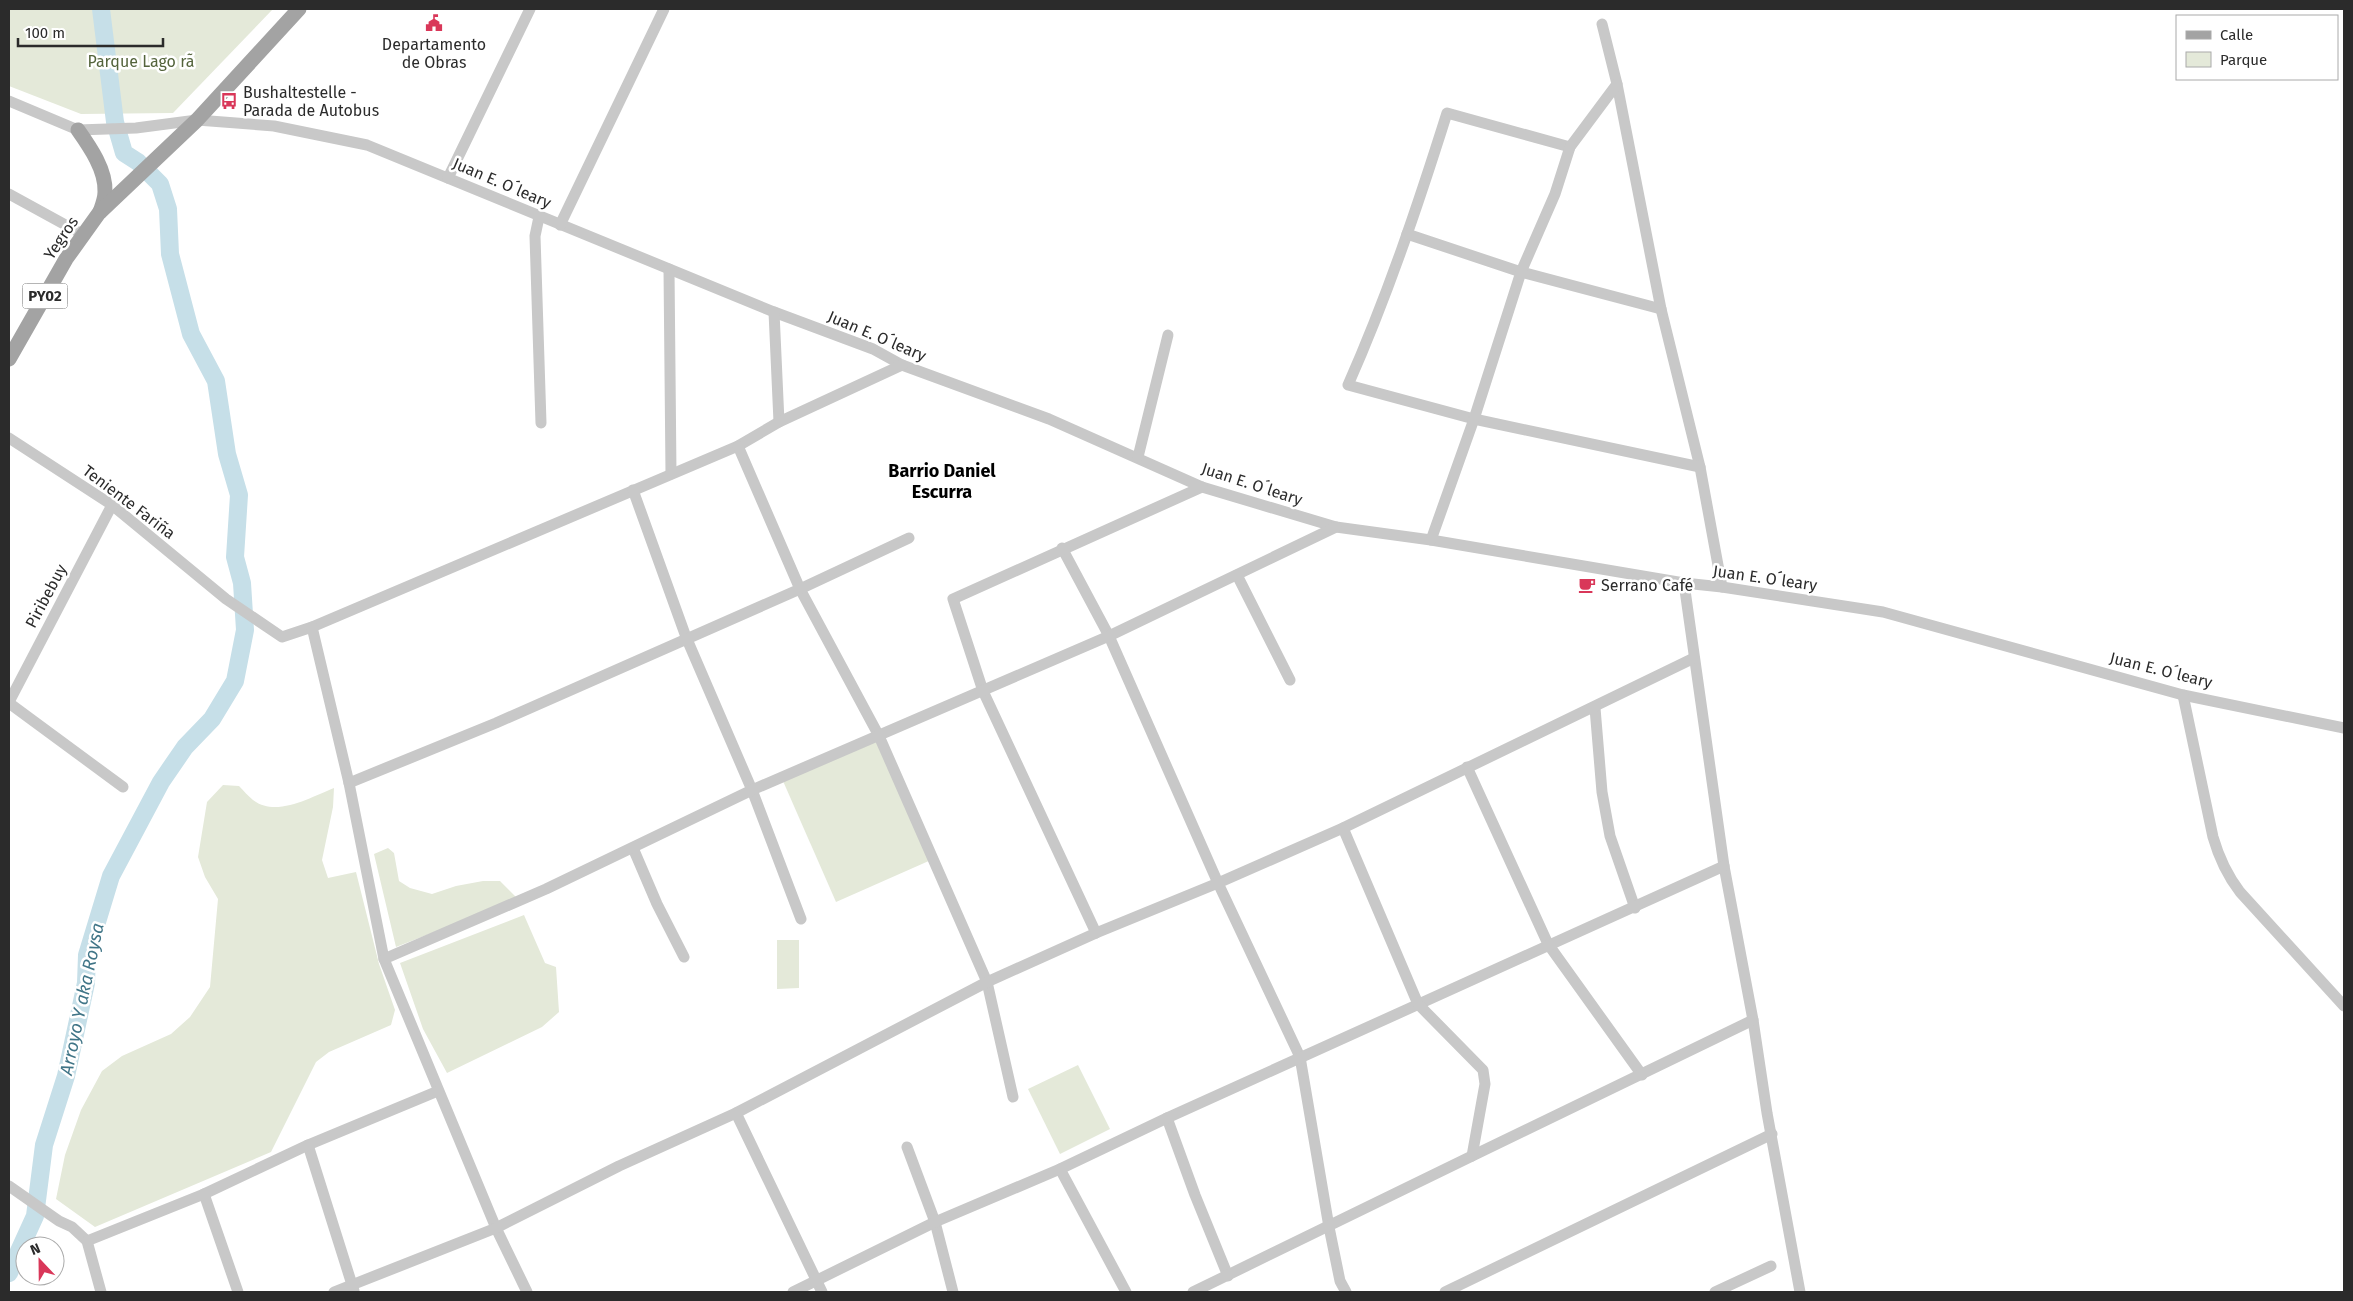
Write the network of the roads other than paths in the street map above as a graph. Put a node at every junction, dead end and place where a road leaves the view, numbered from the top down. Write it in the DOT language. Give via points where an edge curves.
graph roads {
  1 [pos="299,9"];
  2 [pos="530,9"];
  3 [pos="664,9"];
  4 [pos="1602,24"];
  5 [pos="1617,84"];
  6 [pos="9,101"];
  7 [pos="197,120"];
  8 [pos="78,130"];
  9 [pos="1570,147"];
  10 [pos="448,178"];
  11 [pos="9,194"];
  12 [pos="99,213"];
  13 [pos="539,217"];
  14 [pos="560,224"];
  15 [pos="82,234"];
  16 [pos="1407,234"];
  17 [pos="669,269"];
  18 [pos="1521,272"];
  19 [pos="1661,309"];
  20 [pos="774,312"];
  21 [pos="1168,335"];
  22 [pos="9,359"];
  23 [pos="902,365"];
  24 [pos="1474,419"];
  25 [pos="779,422"];
  26 [pos="541,423"];
  27 [pos="9,438"];
  28 [pos="738,446"];
  29 [pos="1138,458"];
  30 [pos="1700,467"];
  31 [pos="671,474"];
  32 [pos="1202,487"];
  33 [pos="633,490"];
  34 [pos="112,505"];
  35 [pos="1336,527"];
  36 [pos="909,538"];
  37 [pos="1431,540"];
  38 [pos="1062,548"];
  39 [pos="1237,575"];
  40 [pos="1684,584"];
  41 [pos="1722,587"];
  42 [pos="800,589"];
  43 [pos="312,627"];
  44 [pos="1109,636"];
  45 [pos="686,638"];
  46 [pos="1694,658"];
  47 [pos="1290,680"];
  48 [pos="984,690"];
  49 [pos="2183,695"];
  50 [pos="9,702"];
  51 [pos="1595,708"];
  52 [pos="2344,728"];
  53 [pos="879,736"];
  54 [pos="1467,767"];
  55 [pos="349,783"];
  56 [pos="123,787"];
  57 [pos="752,790"];
  58 [pos="1343,828"];
  59 [pos="633,848"];
  60 [pos="1724,866"];
  61 [pos="1218,883"];
  62 [pos="1635,908"];
  63 [pos="801,919"];
  64 [pos="1096,933"];
  65 [pos="1548,944"];
  66 [pos="684,958"];
  67 [pos="384,959"];
  68 [pos="988,982"];
  69 [pos="1418,1004"];
  70 [pos="2344,1006"];
  71 [pos="1753,1020"];
  72 [pos="1300,1057"];
  73 [pos="1642,1075"];
  74 [pos="438,1090"];
  75 [pos="1013,1097"];
  76 [pos="736,1113"];
  77 [pos="1167,1118"];
  78 [pos="1772,1134"];
  79 [pos="308,1145"];
  80 [pos="907,1148"];
  81 [pos="1472,1156"];
  82 [pos="1060,1169"];
  83 [pos="9,1186"];
  84 [pos="204,1194"];
  85 [pos="935,1222"];
  86 [pos="1329,1227"];
  87 [pos="496,1228"];
  88 [pos="87,1241"];
  89 [pos="1771,1266"];
  90 [pos="1228,1276"];
  91 [pos="817,1280"];
  92 [pos="353,1289"];
  93 [pos="101,1292"];
  94 [pos="238,1292"];
  95 [pos="334,1292"];
  96 [pos="527,1292"];
  97 [pos="793,1292"];
  98 [pos="822,1292"];
  99 [pos="953,1292"];
  100 [pos="1126,1292"];
  101 [pos="1193,1292"];
  102 [pos="1346,1292"];
  103 [pos="1446,1292"];
  104 [pos="1715,1292"];
  105 [pos="1800,1292"];
  1 -- 7 [label="main road, PY02"];
  2 -- 10 [label="street"];
  3 -- 14 [label="street"];
  4 -- 5 [label="street"];
  5 -- 9 [label="street"];
  5 -- 19 [label="street"];
  6 -- 8 [label="street"];
  7 -- 8 [label="street, Juan E. O´leary" via="136,128"];
  7 -- 10 [label="street, Juan E. O´leary" via="274,126 321,134 367,145"];
  7 -- 12 [label="main road, Yegros / PY02"];
  8 -- 12 [label="main road" via="94,153 105,184 106,194"];
  9 -- 16 [label="street" via="1447,113"];
  9 -- 18 [label="street" via="1555,194"];
  10 -- 13 [label="street, Juan E. O´leary"];
  11 -- 15 [label="street"];
  12 -- 15 [label="main road, Yegros / PY02"];
  13 -- 14 [label="street, Juan E. O´leary"];
  13 -- 26 [label="street" via="535,236"];
  14 -- 17 [label="street, Juan E. O´leary"];
  15 -- 22 [label="main road, Yegros / PY02"];
  16 -- 18 [label="street"];
  16 -- 24 [label="street" via="1348,385"];
  17 -- 20 [label="street, Juan E. O´leary"];
  17 -- 31 [label="street"];
  18 -- 19 [label="street"];
  18 -- 24 [label="street"];
  19 -- 30 [label="street"];
  20 -- 23 [label="street, Juan E. O´leary" via="873,349"];
  20 -- 25 [label="street"];
  21 -- 29 [label="street"];
  23 -- 25 [label="street, Teniente Fariña"];
  23 -- 29 [label="street, Juan E. O´leary" via="1049,419"];
  24 -- 30 [label="street"];
  24 -- 37 [label="street"];
  25 -- 28 [label="street, Teniente Fariña"];
  27 -- 34 [label="street, Teniente Fariña"];
  28 -- 31 [label="street, Teniente Fariña"];
  28 -- 42 [label="street"];
  29 -- 32 [label="street, Juan E. O´leary"];
  30 -- 41 [label="street"];
  31 -- 33 [label="street, Teniente Fariña"];
  32 -- 35 [label="street, Juan E. O´leary"];
  32 -- 38 [label="street"];
  33 -- 43 [label="street, Teniente Fariña"];
  33 -- 45 [label="street"];
  34 -- 43 [label="street, Teniente Fariña" via="263,626 282,637"];
  34 -- 50 [label="street, Piribebuy"];
  35 -- 37 [label="street, Juan E. O´leary"];
  35 -- 39 [label="street"];
  36 -- 42 [label="street"];
  37 -- 40 [label="street, Juan E. O´leary"];
  38 -- 44 [label="street"];
  38 -- 48 [label="street" via="953,599"];
  39 -- 44 [label="street"];
  39 -- 47 [label="street"];
  40 -- 41 [label="street, Juan E. O´leary"];
  40 -- 46 [label="street"];
  41 -- 49 [label="street, Juan E. O´leary" via="1883,612"];
  42 -- 45 [label="street"];
  42 -- 53 [label="street"];
  43 -- 55 [label="street"];
  44 -- 48 [label="street"];
  44 -- 61 [label="street"];
  45 -- 55 [label="street" via="496,724"];
  45 -- 57 [label="street"];
  46 -- 51 [label="street"];
  46 -- 60 [label="street"];
  48 -- 53 [label="street"];
  48 -- 64 [label="street"];
  49 -- 52 [label="street, Juan E. O´leary"];
  49 -- 70 [label="street" via="2213,837 2228,877"];
  50 -- 56 [label="street"];
  51 -- 54 [label="street"];
  51 -- 62 [label="street" via="1602,792 1610,836"];
  53 -- 57 [label="street"];
  53 -- 68 [label="street"];
  54 -- 58 [label="street"];
  54 -- 65 [label="street"];
  55 -- 67 [label="street"];
  57 -- 59 [label="street"];
  57 -- 63 [label="street"];
  58 -- 61 [label="street"];
  58 -- 69 [label="street"];
  59 -- 66 [label="street"];
  59 -- 67 [label="street"];
  60 -- 62 [label="street"];
  60 -- 71 [label="street"];
  61 -- 64 [label="street"];
  61 -- 72 [label="street"];
  62 -- 65 [label="street"];
  64 -- 68 [label="street"];
  65 -- 69 [label="street"];
  65 -- 73 [label="street"];
  67 -- 74 [label="street"];
  68 -- 75 [label="street"];
  68 -- 76 [label="street"];
  69 -- 72 [label="street"];
  69 -- 81 [label="street" via="1482,1070 1485,1084"];
  71 -- 73 [label="street"];
  71 -- 78 [label="street"];
  72 -- 77 [label="street"];
  72 -- 86 [label="street"];
  73 -- 81 [label="street"];
  74 -- 79 [label="street"];
  74 -- 87 [label="street"];
  76 -- 87 [label="street" via="619,1166"];
  76 -- 91 [label="street"];
  77 -- 82 [label="street"];
  77 -- 90 [label="street"];
  78 -- 103 [label="street"];
  78 -- 105 [label="street"];
  79 -- 84 [label="street"];
  79 -- 92 [label="street"];
  80 -- 85 [label="street"];
  81 -- 86 [label="street"];
  82 -- 85 [label="street"];
  82 -- 100 [label="street"];
  83 -- 88 [label="street" via="72,1227"];
  84 -- 88 [label="street"];
  84 -- 94 [label="street"];
  85 -- 91 [label="street"];
  85 -- 99 [label="street"];
  86 -- 90 [label="street"];
  86 -- 102 [label="street" via="1340,1281"];
  87 -- 92 [label="street"];
  87 -- 96 [label="street"];
  88 -- 93 [label="street"];
  89 -- 104 [label="street"];
  90 -- 101 [label="street"];
  91 -- 97 [label="street"];
  91 -- 98 [label="street"];
  92 -- 95 [label="street"];
}
